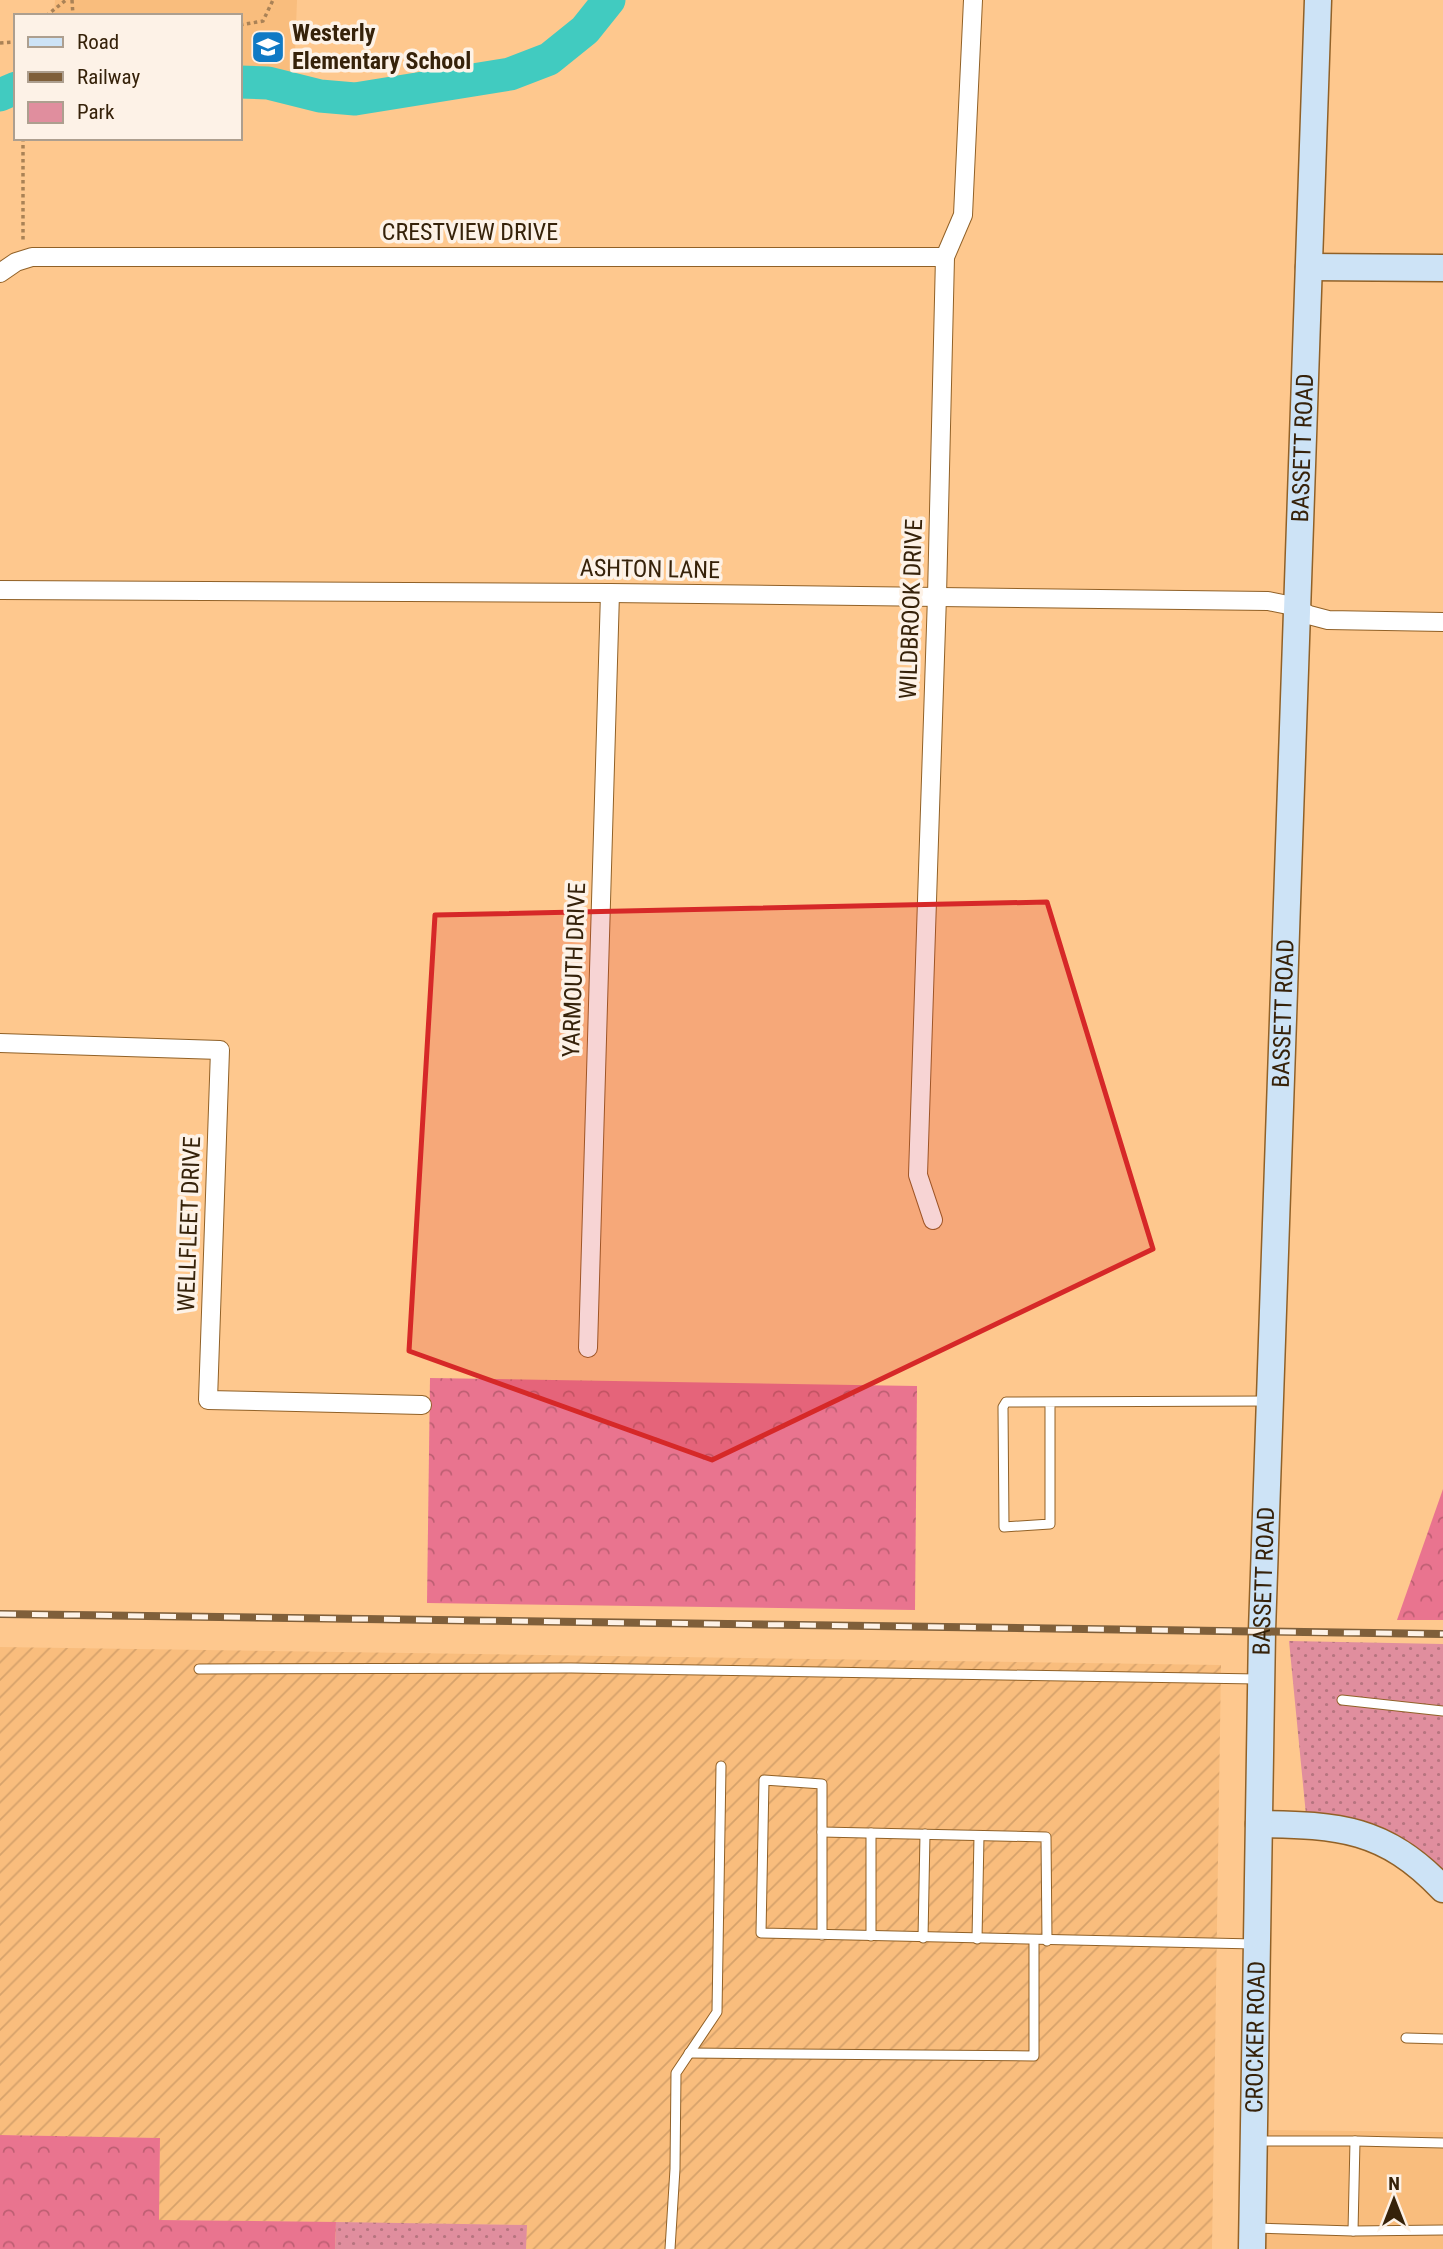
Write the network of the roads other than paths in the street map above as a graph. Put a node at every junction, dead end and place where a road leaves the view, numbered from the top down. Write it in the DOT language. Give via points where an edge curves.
graph roads {
  1 [pos="973,0"];
  2 [pos="1318,0"];
  3 [pos="944,257"];
  4 [pos="1309,267"];
  5 [pos="1443,268"];
  6 [pos="0,273"];
  7 [pos="0,590"];
  8 [pos="610,593"];
  9 [pos="937,596"];
  10 [pos="1298,610"];
  11 [pos="1443,622"];
  12 [pos="0,1043"];
  13 [pos="933,1220"];
  14 [pos="588,1348"];
  15 [pos="1269,1401"];
  16 [pos="1050,1402"];
  17 [pos="422,1405"];
  18 [pos="199,1669"];
  19 [pos="1261,1679"];
  20 [pos="1342,1700"];
  21 [pos="1443,1711"];
  22 [pos="721,1766"];
  23 [pos="1259,1824"];
  24 [pos="822,1832"];
  25 [pos="871,1833"];
  26 [pos="925,1835"];
  27 [pos="979,1836"];
  28 [pos="1443,1889"];
  29 [pos="822,1935"];
  30 [pos="871,1936"];
  31 [pos="923,1938"];
  32 [pos="977,1939"];
  33 [pos="1034,1941"];
  34 [pos="1047,1941"];
  35 [pos="1257,1944"];
  36 [pos="1406,2038"];
  37 [pos="1443,2039"];
  38 [pos="690,2053"];
  39 [pos="1254,2141"];
  40 [pos="1355,2141"];
  41 [pos="1443,2143"];
  42 [pos="1443,2230"];
  43 [pos="1353,2231"];
  44 [pos="1252,2238"];
  45 [pos="670,2249"];
  1 -- 3 [label="street, WILDBROOK DRIVE" via="962,215"];
  2 -- 4 [label="main road, BASSETT ROAD"];
  3 -- 6 [label="street, CRESTVIEW DRIVE" via="32,257"];
  3 -- 9 [label="street, WILDBROOK DRIVE"];
  4 -- 5 [label="main road"];
  4 -- 10 [label="main road, BASSETT ROAD"];
  7 -- 8 [label="street, ASHTON LANE"];
  8 -- 9 [label="street, ASHTON LANE"];
  8 -- 14 [label="street, YARMOUTH DRIVE"];
  9 -- 10 [label="street, ASHTON LANE" via="1268,601"];
  9 -- 13 [label="street, WILDBROOK DRIVE" via="918,1175"];
  10 -- 11 [label="street, ASHTON LANE" via="1328,620"];
  10 -- 15 [label="main road, BASSETT ROAD"];
  12 -- 17 [label="street, WELLFLEET DRIVE" via="220,1049 208,1400"];
  15 -- 16 [label="lane"];
  15 -- 19 [label="main road, BASSETT ROAD"];
  16 -- 16 [label="lane" via="1003,1404 1004,1527 1049,1524"];
  18 -- 19 [label="lane" via="571,1668"];
  19 -- 23 [label="main road, BASSETT ROAD"];
  20 -- 21 [label="lane"];
  22 -- 38 [label="lane" via="717,2012"];
  23 -- 28 [label="main road" via="1358,1832 1408,1857"];
  23 -- 35 [label="main road, CROCKER ROAD"];
  24 -- 25 [label="lane"];
  24 -- 29 [label="lane"];
  24 -- 29 [label="lane" via="822,1784 764,1780 761,1933"];
  25 -- 26 [label="lane"];
  25 -- 30 [label="lane"];
  26 -- 27 [label="lane"];
  26 -- 31 [label="lane"];
  27 -- 32 [label="lane"];
  27 -- 34 [label="lane" via="1046,1837"];
  29 -- 30 [label="lane"];
  30 -- 31 [label="lane"];
  31 -- 32 [label="lane"];
  32 -- 33 [label="lane"];
  33 -- 34 [label="lane"];
  33 -- 38 [label="lane" via="1034,2056"];
  34 -- 35 [label="lane"];
  35 -- 39 [label="main road, CROCKER ROAD"];
  36 -- 37 [label="lane"];
  38 -- 45 [label="lane" via="676,2073"];
  39 -- 40 [label="lane"];
  39 -- 44 [label="main road, CROCKER ROAD"];
  40 -- 41 [label="lane"];
  40 -- 43 [label="lane"];
  42 -- 43 [label="lane"];
  43 -- 44 [label="lane"];
}
